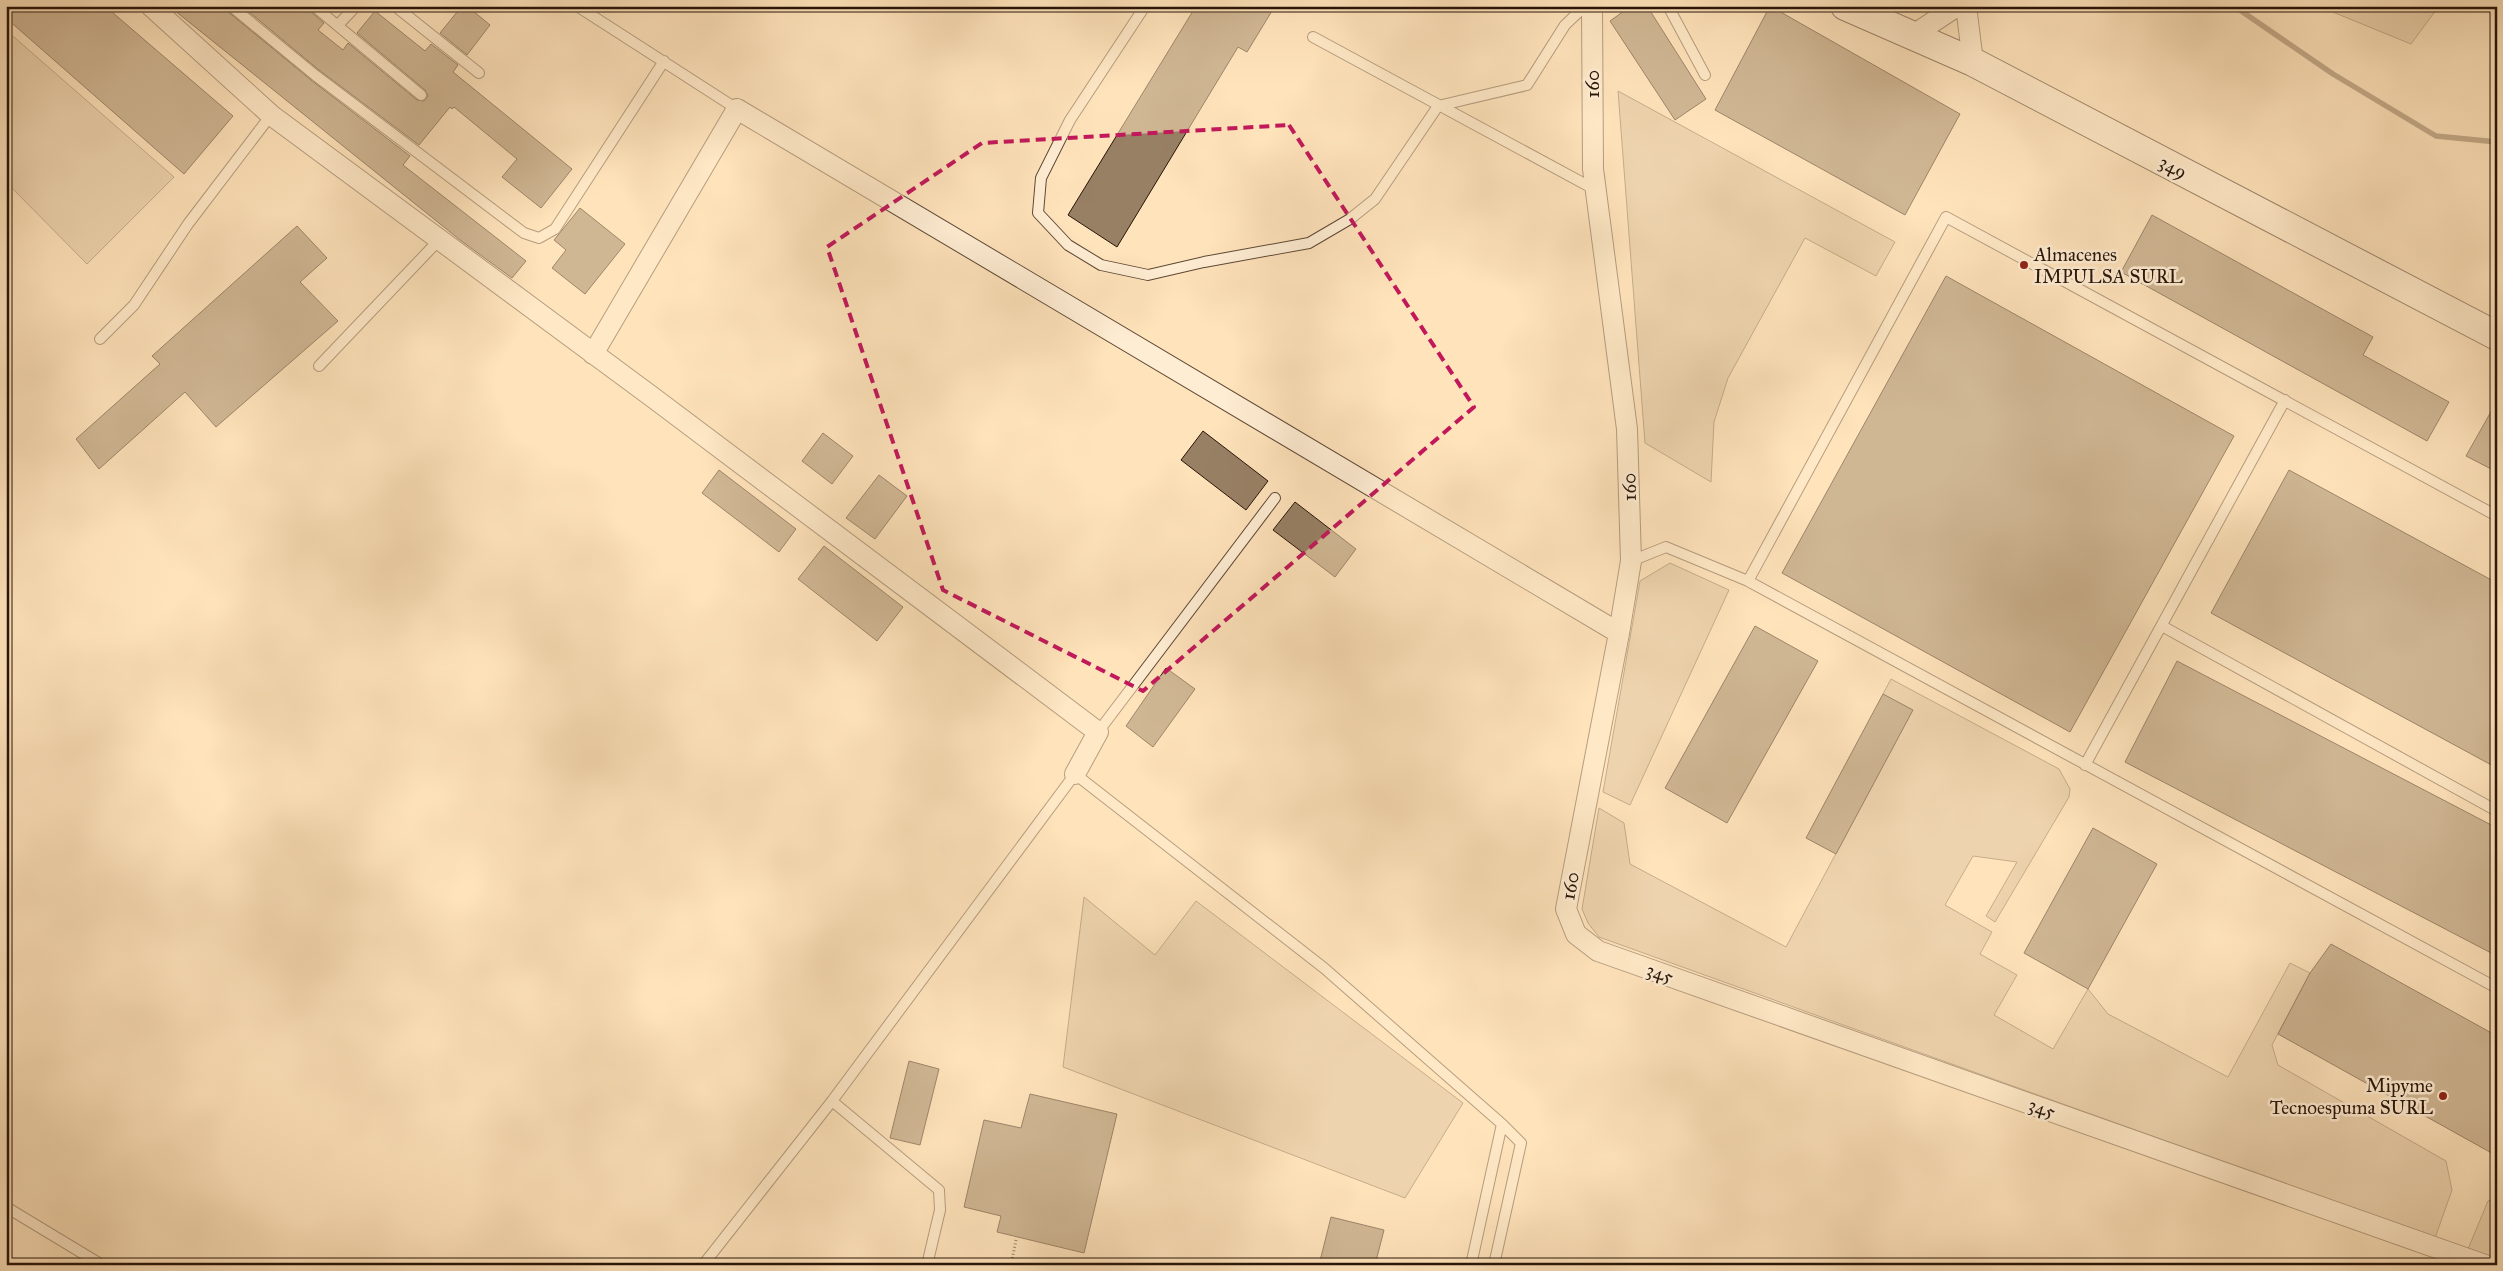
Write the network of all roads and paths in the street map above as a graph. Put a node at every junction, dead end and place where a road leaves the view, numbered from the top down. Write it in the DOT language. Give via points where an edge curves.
graph roads {
  1 [pos="151,6"];
  2 [pos="230,6"];
  3 [pos="314,6"];
  4 [pos="356,6"];
  5 [pos="396,6"];
  6 [pos="577,6"];
  7 [pos="1146,6"];
  8 [pos="1585,6"];
  9 [pos="1592,6"];
  10 [pos="1668,6"];
  11 [pos="1845,6"];
  12 [pos="1957,6"];
  13 [pos="1966,6"];
  14 [pos="338,25"];
  15 [pos="1912,36"];
  16 [pos="1313,37"];
  17 [pos="664,61"];
  18 [pos="1973,62"];
  19 [pos="479,73"];
  20 [pos="1705,75"];
  21 [pos="421,95"];
  22 [pos="1438,106"];
  23 [pos="737,109"];
  24 [pos="271,115"];
  25 [pos="1594,189"];
  26 [pos="439,240"];
  27 [pos="2497,336"];
  28 [pos="100,339"];
  29 [pos="593,354"];
  30 [pos="318,366"];
  31 [pos="2285,400"];
  32 [pos="1275,498"];
  33 [pos="2497,516"];
  34 [pos="1631,561"];
  35 [pos="1748,581"];
  36 [pos="2162,626"];
  37 [pos="1619,633"];
  38 [pos="1098,732"];
  39 [pos="2086,764"];
  40 [pos="1075,774"];
  41 [pos="2497,811"];
  42 [pos="1598,951"];
  43 [pos="2497,988"];
  44 [pos="832,1101"];
  45 [pos="1502,1124"];
  46 [pos="6,1207"];
  47 [pos="1016,1240"];
  48 [pos="102,1265"];
  49 [pos="703,1265"];
  50 [pos="927,1265"];
  51 [pos="1011,1265"];
  52 [pos="1471,1265"];
  53 [pos="1494,1265"];
  54 [pos="2485,1265"];
  1 -- 24 [label="street"];
  2 -- 17 [label="lane" via="516,227 539,238 555,229"];
  3 -- 14 [label="lane"];
  4 -- 14 [label="lane"];
  5 -- 19 [label="lane"];
  6 -- 17 [label="lane"];
  7 -- 22 [label="lane" via="1070,120 1041,178 1038,212 1068,246 1101,265 1148,275 1309,244 1375,199"];
  8 -- 22 [label="lane" via="1565,25 1528,85"];
  9 -- 25 [label="street, 160"];
  10 -- 20 [label="lane"];
  11 -- 15 [label="street, 349"];
  12 -- 15 [label="street"];
  13 -- 18 [label="street"];
  14 -- 21 [label="lane"];
  15 -- 18 [label="street, 349"];
  16 -- 22 [label="lane"];
  17 -- 23 [label="lane"];
  18 -- 27 [label="street, 349"];
  22 -- 25 [label="lane"];
  23 -- 29 [label="street"];
  23 -- 37 [label="street"];
  24 -- 26 [label="street"];
  24 -- 28 [label="lane" via="188,224 134,305"];
  25 -- 34 [label="street, 160" via="1627,429"];
  26 -- 29 [label="street"];
  26 -- 30 [label="lane"];
  29 -- 38 [label="street"];
  31 -- 33 [label="lane"];
  31 -- 35 [label="lane" via="1946,217"];
  31 -- 36 [label="lane"];
  32 -- 38 [label="lane"];
  34 -- 35 [label="lane" via="1666,548"];
  34 -- 37 [label="street, 160"];
  35 -- 39 [label="lane"];
  36 -- 39 [label="lane"];
  36 -- 41 [label="lane"];
  37 -- 42 [label="street, 160" via="1566,909 1576,934"];
  38 -- 40 [label="street"];
  39 -- 43 [label="lane"];
  40 -- 44 [label="lane"];
  40 -- 45 [label="lane" via="1324,968"];
  42 -- 54 [label="street, 345"];
  44 -- 49 [label="lane"];
  44 -- 50 [label="lane" via="939,1190 940,1210"];
  45 -- 52 [label="lane"];
  45 -- 53 [label="lane" via="1521,1143"];
  46 -- 48 [label="lane"];
  47 -- 51 [label="path"];
}
